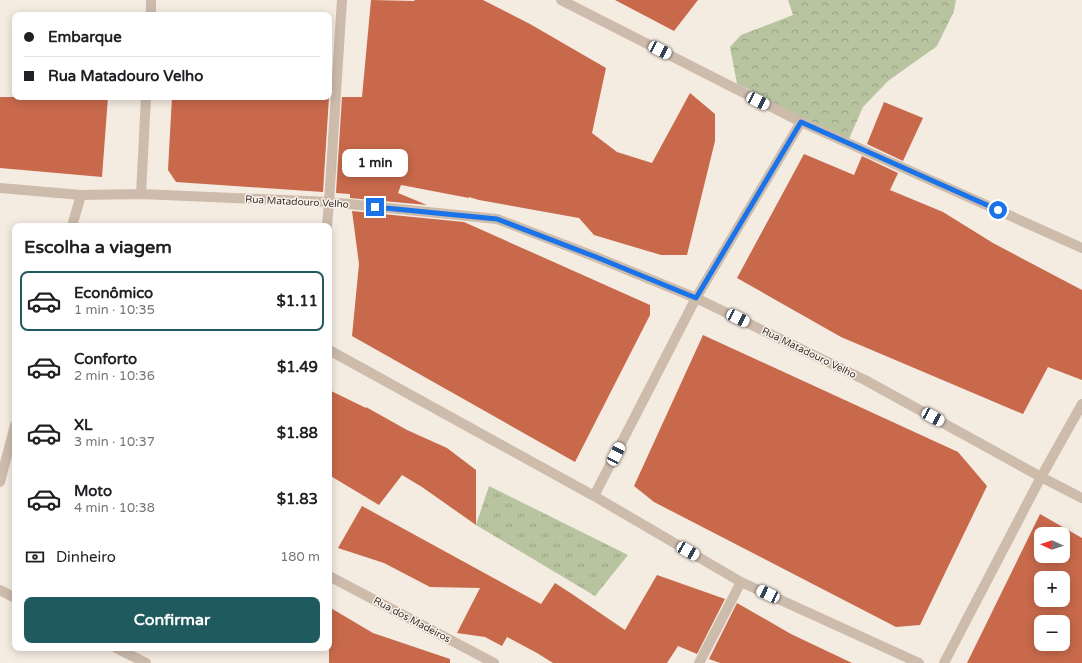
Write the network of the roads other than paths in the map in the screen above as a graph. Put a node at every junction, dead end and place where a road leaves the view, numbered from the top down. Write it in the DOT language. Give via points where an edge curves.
graph roads {
  1 [pos="151,0"];
  2 [pos="342,0"];
  3 [pos="561,0"];
  4 [pos="150,12"];
  5 [pos="146,100"];
  6 [pos="801,122"];
  7 [pos="0,188"];
  8 [pos="141,194"];
  9 [pos="80,195"];
  10 [pos="330,202"];
  11 [pos="73,223"];
  12 [pos="327,223"];
  13 [pos="1082,248"];
  14 [pos="696,298"];
  15 [pos="332,352"];
  16 [pos="1082,404"];
  17 [pos="12,436"];
  18 [pos="1041,477"];
  19 [pos="0,482"];
  20 [pos="594,496"];
  21 [pos="1082,498"];
  22 [pos="332,578"];
  23 [pos="741,582"];
  24 [pos="0,590"];
  25 [pos="12,596"];
  26 [pos="122,651"];
  27 [pos="146,663"];
  28 [pos="494,663"];
  29 [pos="699,663"];
  30 [pos="919,663"];
  31 [pos="944,663"];
  1 -- 4 [label="street"];
  2 -- 10 [label="street"];
  3 -- 6 [label="street"];
  5 -- 8 [label="street"];
  6 -- 13 [label="street"];
  6 -- 14 [label="street"];
  7 -- 9 [label="street, Rua Matadouro Velho"];
  8 -- 9 [label="street, Rua Matadouro Velho"];
  8 -- 10 [label="street, Rua Matadouro Velho"];
  9 -- 11 [label="street"];
  10 -- 12 [label="street"];
  10 -- 14 [label="street, Rua Matadouro Velho" via="497,219"];
  14 -- 18 [label="street, Rua Matadouro Velho" via="865,380"];
  14 -- 20 [label="street"];
  15 -- 20 [label="street"];
  16 -- 18 [label="street"];
  17 -- 19 [label="street"];
  18 -- 21 [label="street, Rua Matadouro Velho"];
  18 -- 31 [label="street"];
  20 -- 23 [label="street"];
  22 -- 28 [label="street, Rua dos Madeiros"];
  23 -- 29 [label="street"];
  23 -- 30 [label="street"];
  24 -- 25 [label="street"];
  26 -- 27 [label="street"];
}
